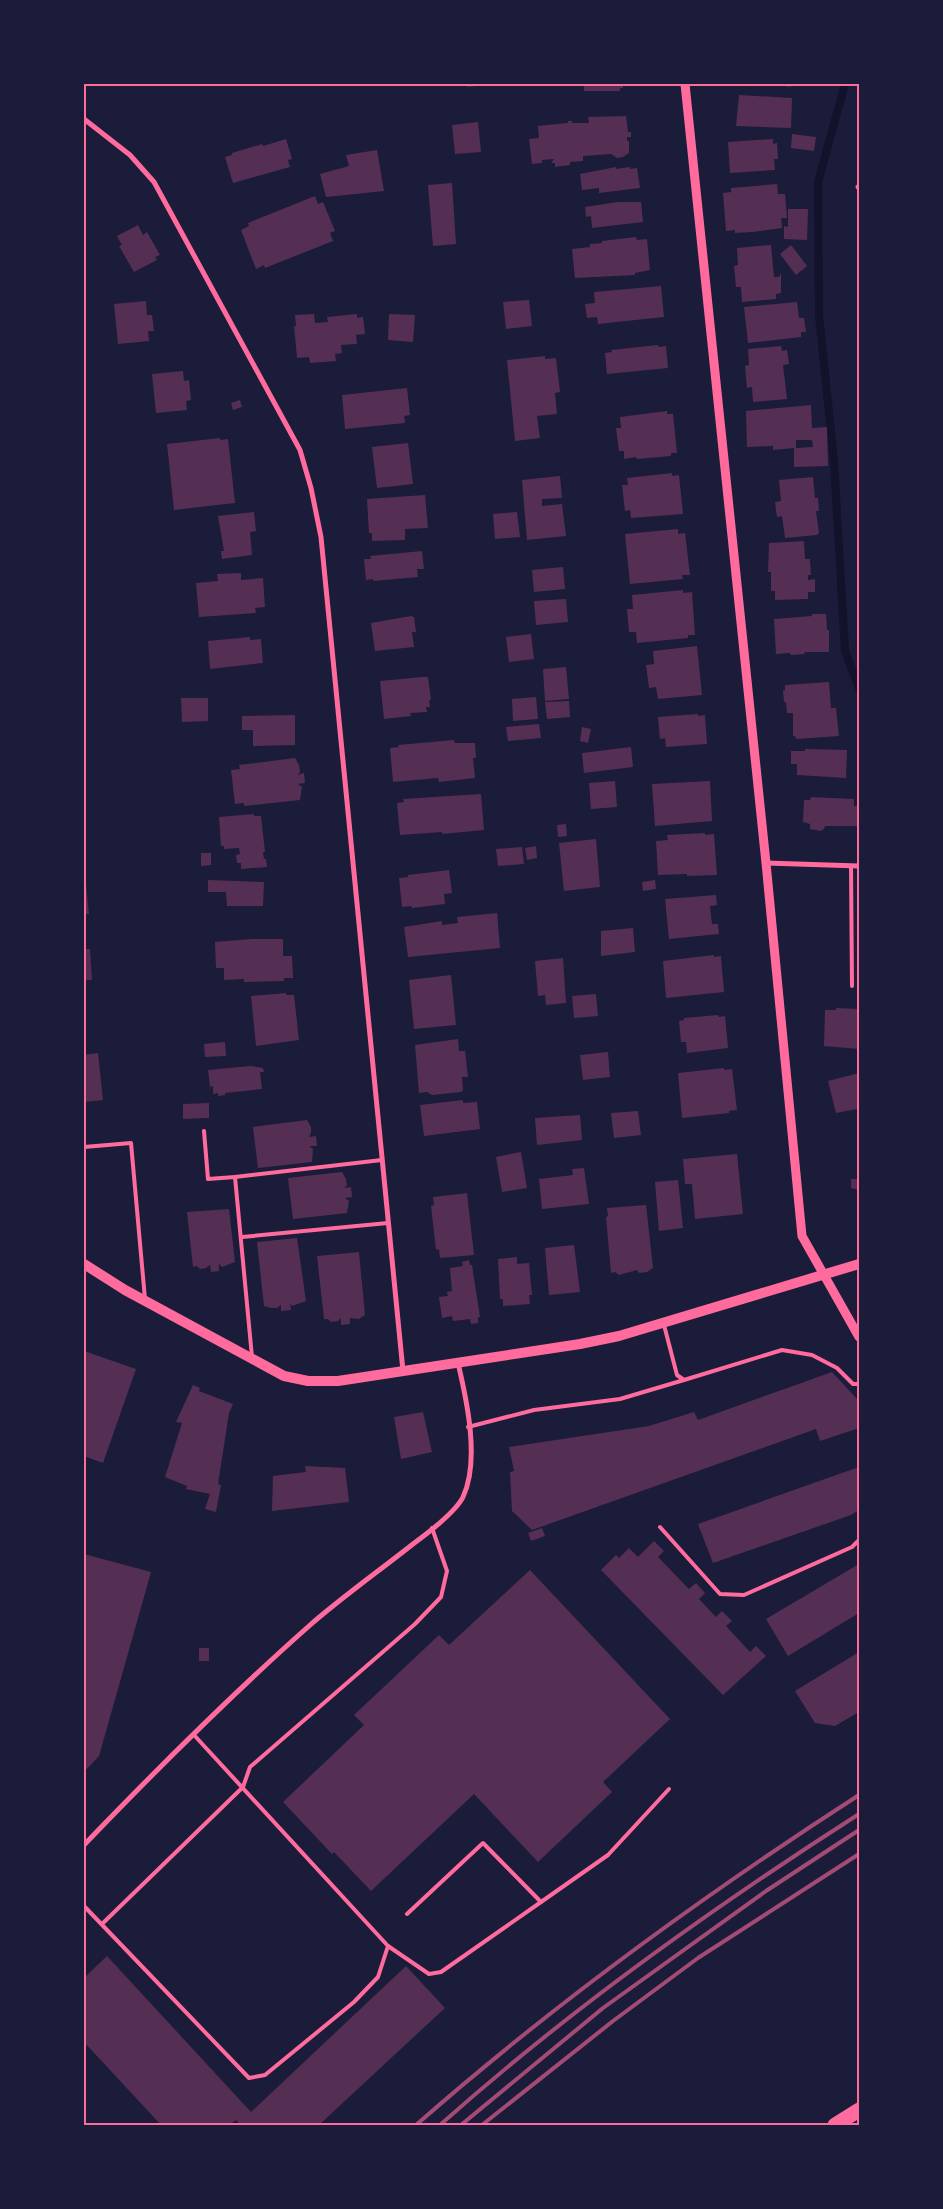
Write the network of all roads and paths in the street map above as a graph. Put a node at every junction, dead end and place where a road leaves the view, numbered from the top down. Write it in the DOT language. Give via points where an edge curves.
graph roads {
  1 [pos="685,84"];
  2 [pos="84,119"];
  3 [pos="766,863"];
  4 [pos="851,866"];
  5 [pos="859,866"];
  6 [pos="852,986"];
  7 [pos="204,1130"];
  8 [pos="84,1147"];
  9 [pos="382,1160"];
  10 [pos="235,1177"];
  11 [pos="388,1223"];
  12 [pos="242,1237"];
  13 [pos="84,1264"];
  14 [pos="859,1264"];
  15 [pos="823,1275"];
  16 [pos="146,1301"];
  17 [pos="664,1323"];
  18 [pos="859,1337"];
  19 [pos="252,1360"];
  20 [pos="458,1363"];
  21 [pos="404,1372"];
  22 [pos="684,1380"];
  23 [pos="859,1384"];
  24 [pos="468,1426"];
  25 [pos="660,1527"];
  26 [pos="432,1528"];
  27 [pos="859,1540"];
  28 [pos="194,1735"];
  29 [pos="243,1787"];
  30 [pos="669,1789"];
  31 [pos="84,1845"];
  32 [pos="541,1902"];
  33 [pos="84,1906"];
  34 [pos="407,1914"];
  35 [pos="102,1924"];
  36 [pos="388,1946"];
  37 [pos="859,2110"];
  38 [pos="835,2125"];
  1 -- 3 [label="street"];
  2 -- 9 [label="street" via="130,155 154,182 300,450 311,488 321,537"];
  3 -- 4 [label="street"];
  3 -- 15 [label="street" via="802,1236"];
  4 -- 5 [label="street"];
  4 -- 6 [label="lane"];
  7 -- 10 [label="lane" via="208,1180"];
  8 -- 16 [label="lane" via="131,1143"];
  9 -- 10 [label="lane"];
  9 -- 11 [label="street"];
  10 -- 12 [label="lane"];
  11 -- 12 [label="lane"];
  11 -- 21 [label="street"];
  12 -- 19 [label="lane"];
  13 -- 16 [label="main road"];
  14 -- 15 [label="main road"];
  15 -- 17 [label="main road"];
  15 -- 18 [label="street"];
  16 -- 19 [label="main road"];
  17 -- 20 [label="main road" via="580,1344"];
  17 -- 22 [label="lane" via="677,1374"];
  19 -- 21 [label="main road" via="284,1376 308,1381 338,1381"];
  20 -- 21 [label="main road"];
  20 -- 24 [label="street" via="467,1401"];
  22 -- 23 [label="lane" via="782,1350 812,1355 837,1368 853,1384"];
  22 -- 24 [label="lane" via="620,1399 534,1410"];
  24 -- 26 [label="street" via="469,1480 462,1499"];
  25 -- 27 [label="lane" via="720,1594 744,1595 852,1547"];
  26 -- 28 [label="street" via="310,1625"];
  26 -- 29 [label="lane" via="447,1570 441,1597 415,1624 250,1766"];
  28 -- 29 [label="lane"];
  28 -- 31 [label="street"];
  29 -- 35 [label="lane"];
  29 -- 36 [label="lane"];
  30 -- 32 [label="lane" via="608,1855"];
  32 -- 34 [label="lane" via="483,1843"];
  32 -- 36 [label="lane" via="442,1972 430,1974"];
  33 -- 35 [label="lane"];
  35 -- 36 [label="lane" via="249,2078 265,2075 354,2002 378,1977"];
  37 -- 38 [label="highway"];
}
